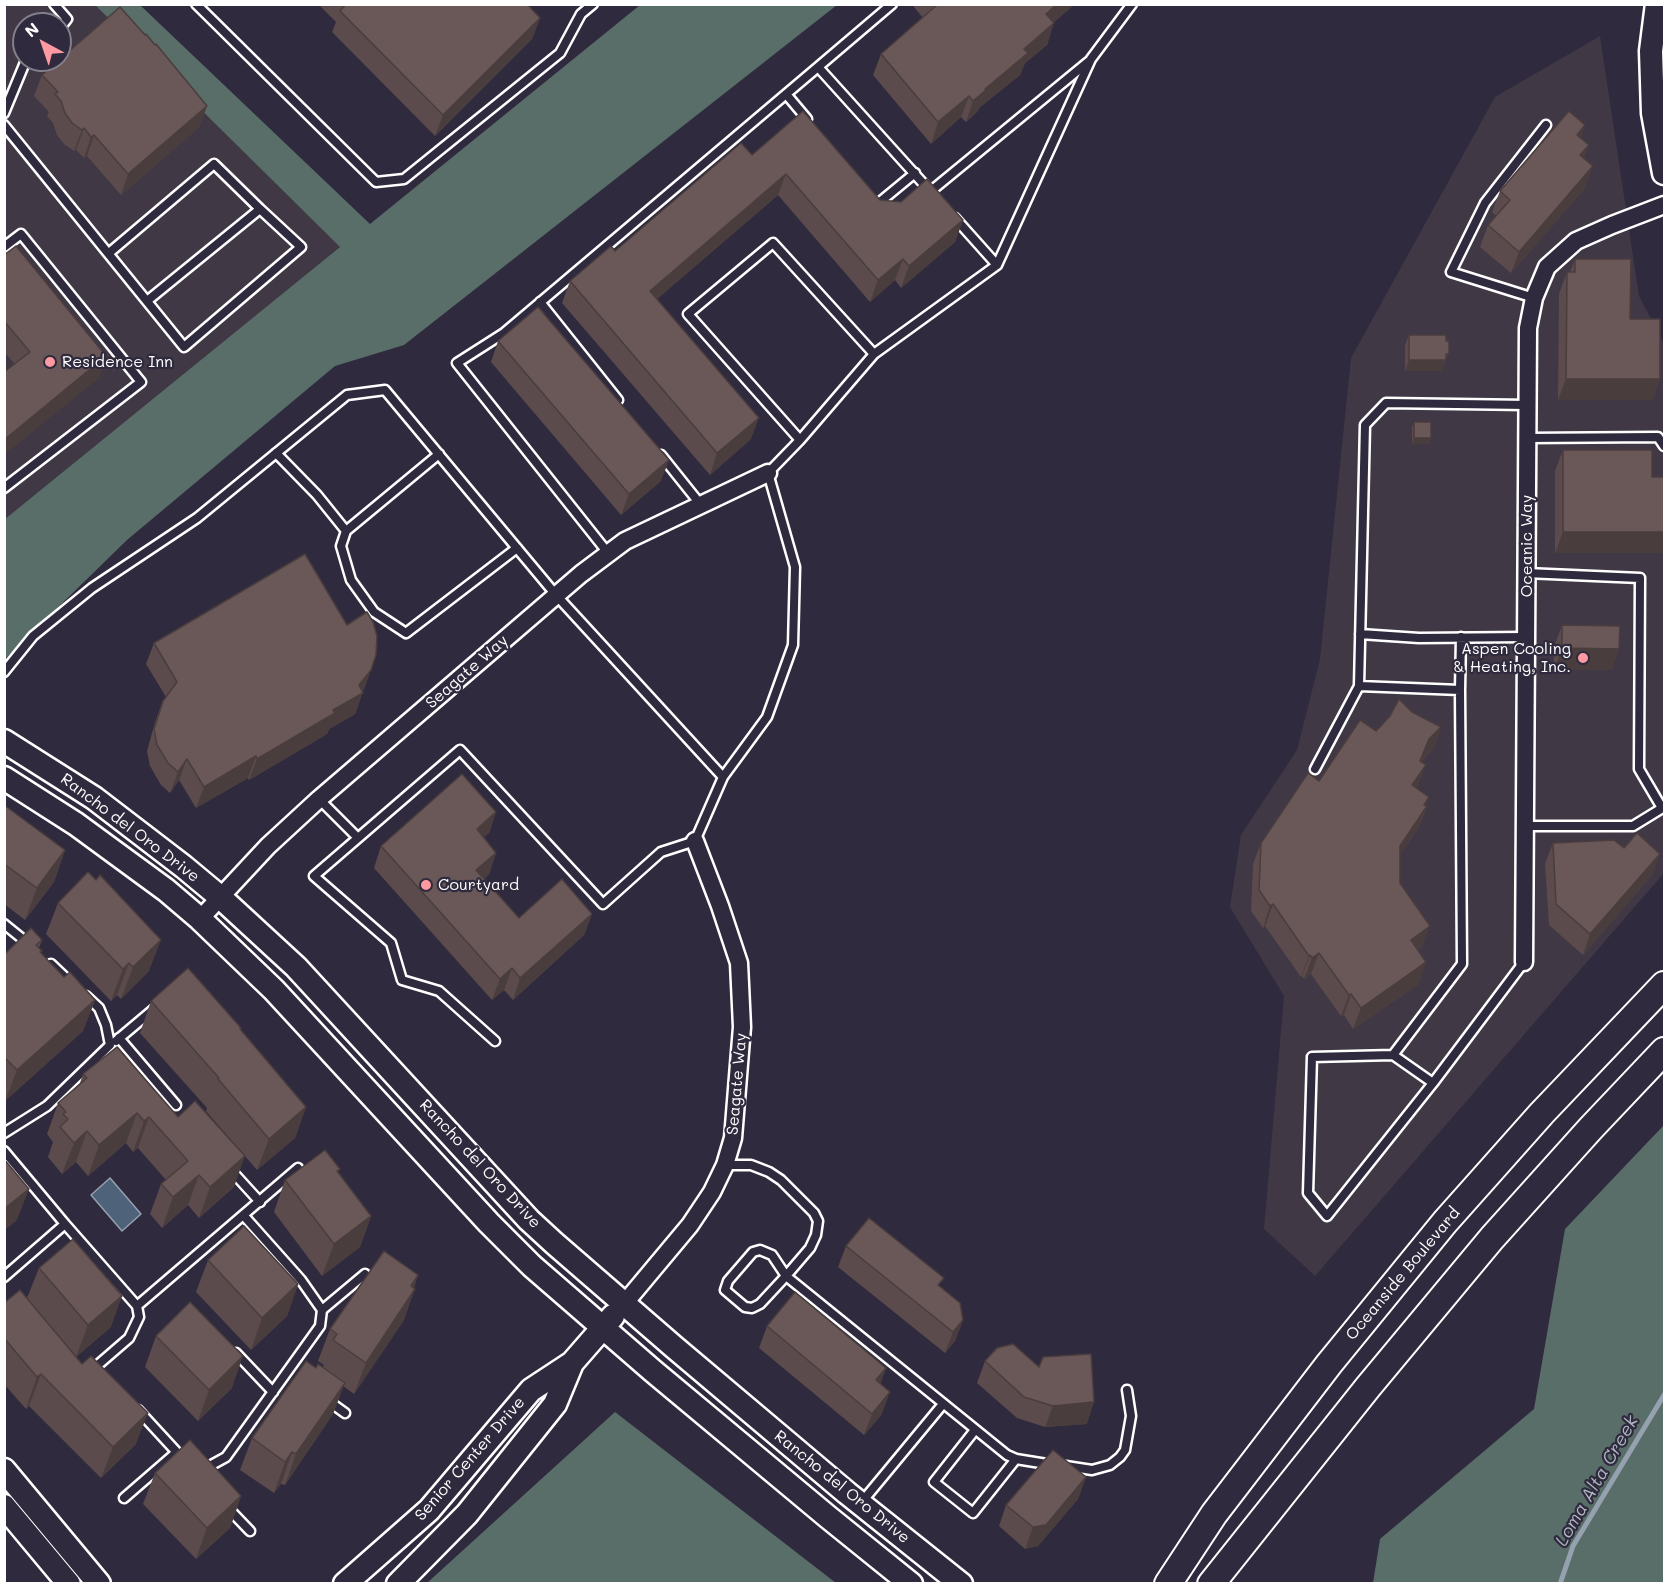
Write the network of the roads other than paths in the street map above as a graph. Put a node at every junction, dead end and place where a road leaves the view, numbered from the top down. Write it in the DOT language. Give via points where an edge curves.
graph roads {
  1 [pos="196,4"];
  2 [pos="892,4"];
  3 [pos="1132,4"];
  4 [pos="1657,4"];
  5 [pos="592,5"];
  6 [pos="1091,59"];
  7 [pos="818,67"];
  8 [pos="21,72"];
  9 [pos="786,94"];
  10 [pos="4,113"];
  11 [pos="4,125"];
  12 [pos="1546,125"];
  13 [pos="816,131"];
  14 [pos="915,173"];
  15 [pos="1665,173"];
  16 [pos="931,191"];
  17 [pos="868,197"];
  18 [pos="938,199"];
  19 [pos="1665,205"];
  20 [pos="945,208"];
  21 [pos="260,209"];
  22 [pos="4,247"];
  23 [pos="109,253"];
  24 [pos="997,265"];
  25 [pos="1534,298"];
  26 [pos="147,301"];
  27 [pos="540,302"];
  28 [pos="874,354"];
  29 [pos="620,404"];
  30 [pos="1527,405"];
  31 [pos="1527,438"];
  32 [pos="800,440"];
  33 [pos="1665,446"];
  34 [pos="657,450"];
  35 [pos="276,453"];
  36 [pos="439,454"];
  37 [pos="768,473"];
  38 [pos="4,488"];
  39 [pos="701,505"];
  40 [pos="346,531"];
  41 [pos="517,548"];
  42 [pos="608,554"];
  43 [pos="1526,573"];
  44 [pos="556,595"];
  45 [pos="1360,634"];
  46 [pos="1461,637"];
  47 [pos="1526,637"];
  48 [pos="4,672"];
  49 [pos="1359,686"];
  50 [pos="1460,690"];
  51 [pos="4,741"];
  52 [pos="1315,769"];
  53 [pos="723,777"];
  54 [pos="4,778"];
  55 [pos="319,799"];
  56 [pos="1663,807"];
  57 [pos="1525,826"];
  58 [pos="358,838"];
  59 [pos="695,841"];
  60 [pos="220,897"];
  61 [pos="200,920"];
  62 [pos="4,924"];
  63 [pos="34,949"];
  64 [pos="42,956"];
  65 [pos="1524,962"];
  66 [pos="1665,985"];
  67 [pos="159,1005"];
  68 [pos="119,1038"];
  69 [pos="495,1041"];
  70 [pos="111,1045"];
  71 [pos="1665,1051"];
  72 [pos="1393,1055"];
  73 [pos="1433,1083"];
  74 [pos="177,1105"];
  75 [pos="4,1133"];
  76 [pos="4,1151"];
  77 [pos="222,1159"];
  78 [pos="725,1165"];
  79 [pos="298,1168"];
  80 [pos="260,1202"];
  81 [pos="244,1216"];
  82 [pos="65,1224"];
  83 [pos="365,1274"];
  84 [pos="786,1276"];
  85 [pos="4,1277"];
  86 [pos="624,1304"];
  87 [pos="137,1306"];
  88 [pos="322,1310"];
  89 [pos="603,1327"];
  90 [pos="226,1343"];
  91 [pos="572,1363"];
  92 [pos="78,1372"];
  93 [pos="287,1373"];
  94 [pos="296,1379"];
  95 [pos="1127,1390"];
  96 [pos="273,1392"];
  97 [pos="316,1393"];
  98 [pos="132,1403"];
  99 [pos="943,1404"];
  100 [pos="345,1413"];
  101 [pos="975,1430"];
  102 [pos="177,1452"];
  103 [pos="1016,1459"];
  104 [pos="190,1468"];
  105 [pos="4,1470"];
  106 [pos="197,1476"];
  107 [pos="124,1498"];
  108 [pos="220,1499"];
  109 [pos="860,1503"];
  110 [pos="4,1506"];
  111 [pos="250,1531"];
  112 [pos="69,1584"];
  113 [pos="99,1584"];
  114 [pos="345,1584"];
  115 [pos="398,1584"];
  116 [pos="911,1584"];
  117 [pos="961,1584"];
  118 [pos="1168,1584"];
  119 [pos="1211,1584"];
  1 -- 5 [label="lane" via="376,182 404,179 560,53 581,14"];
  2 -- 7 [label="lane"];
  3 -- 6 [label="lane"];
  4 -- 15 [label="main road" via="1652,51 1653,113"];
  6 -- 16 [label="lane"];
  6 -- 24 [label="lane"];
  7 -- 9 [label="lane"];
  7 -- 14 [label="lane"];
  8 -- 10 [label="lane"];
  9 -- 13 [label="lane"];
  9 -- 27 [label="lane"];
  11 -- 23 [label="lane"];
  12 -- 25 [label="lane" via="1485,203 1451,272"];
  14 -- 16 [label="lane"];
  14 -- 17 [label="lane" via="875,206"];
  16 -- 18 [label="lane"];
  19 -- 25 [label="street, Oceanic Way" via="1576,241 1547,267"];
  20 -- 24 [label="lane"];
  21 -- 23 [label="lane" via="214,164"];
  21 -- 26 [label="lane"];
  21 -- 26 [label="lane" via="301,247 184,347"];
  22 -- 38 [label="lane" via="21,234 141,382"];
  23 -- 26 [label="lane"];
  24 -- 28 [label="lane"];
  25 -- 30 [label="street, Oceanic Way" via="1528,328"];
  27 -- 29 [label="lane"];
  27 -- 42 [label="lane" via="504,333 457,363"];
  28 -- 32 [label="lane"];
  28 -- 32 [label="lane" via="773,243 688,314"];
  30 -- 31 [label="street, Oceanic Way"];
  30 -- 45 [label="lane" via="1386,403 1365,425"];
  31 -- 33 [label="lane" via="1658,437"];
  31 -- 43 [label="street, Oceanic Way"];
  32 -- 37 [label="lane"];
  34 -- 39 [label="lane"];
  35 -- 36 [label="lane" via="347,395 385,390"];
  35 -- 40 [label="lane"];
  35 -- 48 [label="lane" via="197,518 92,588 33,636"];
  36 -- 40 [label="lane"];
  36 -- 41 [label="lane"];
  37 -- 39 [label="street, Seagate Way"];
  37 -- 53 [label="lane" via="795,567 793,645 767,717"];
  39 -- 42 [label="street, Seagate Way" via="625,541"];
  40 -- 41 [label="lane" via="341,546 351,580 374,612 406,633"];
  41 -- 44 [label="lane"];
  42 -- 44 [label="street, Seagate Way"];
  43 -- 47 [label="street, Oceanic Way"];
  43 -- 56 [label="lane" via="1640,578 1639,769"];
  44 -- 53 [label="lane"];
  44 -- 55 [label="street, Seagate Way"];
  45 -- 46 [label="lane"];
  45 -- 49 [label="lane"];
  46 -- 47 [label="lane"];
  46 -- 50 [label="lane"];
  47 -- 57 [label="street, Oceanic Way"];
  49 -- 50 [label="lane"];
  49 -- 52 [label="lane"];
  50 -- 72 [label="lane" via="1462,964"];
  51 -- 60 [label="main road, Rancho del Oro Drive" via="94,798"];
  53 -- 59 [label="lane"];
  54 -- 61 [label="main road, Rancho del Oro Drive" via="76,824"];
  55 -- 58 [label="lane"];
  55 -- 60 [label="street, Seagate Way"];
  56 -- 57 [label="lane" via="1633,826"];
  57 -- 65 [label="street, Oceanic Way"];
  58 -- 59 [label="lane" via="460,750 603,904 662,852"];
  58 -- 69 [label="lane" via="314,876 391,944 402,980 439,991"];
  59 -- 78 [label="street, Seagate Way" via="738,963 742,1027 733,1138"];
  60 -- 61 [label="street, Seagate Way"];
  60 -- 86 [label="main road, Rancho del Oro Drive" via="296,967 529,1220"];
  61 -- 89 [label="main road, Rancho del Oro Drive" via="274,990 489,1223"];
  62 -- 63 [label="lane"];
  64 -- 70 [label="lane" via="99,1008"];
  65 -- 73 [label="lane"];
  66 -- 118 [label="main road, Oceanside Boulevard" via="1542,1113 1445,1222 1214,1514"];
  67 -- 68 [label="lane"];
  68 -- 70 [label="lane"];
  68 -- 74 [label="lane"];
  70 -- 75 [label="lane" via="46,1106"];
  71 -- 119 [label="main road" via="1492,1238"];
  72 -- 73 [label="lane"];
  72 -- 73 [label="lane" via="1312,1057 1308,1193 1326,1215"];
  76 -- 82 [label="lane"];
  77 -- 80 [label="lane"];
  78 -- 84 [label="lane" via="751,1166 769,1172 814,1213 818,1221 816,1235"];
  78 -- 86 [label="street, Seagate Way" via="690,1226"];
  79 -- 80 [label="lane"];
  80 -- 81 [label="lane"];
  81 -- 87 [label="lane"];
  81 -- 88 [label="lane"];
  82 -- 85 [label="lane"];
  82 -- 87 [label="lane"];
  83 -- 88 [label="lane"];
  84 -- 84 [label="lane" via="772,1255 760,1250 753,1252 725,1290 745,1307 752,1308"];
  84 -- 99 [label="lane"];
  86 -- 89 [label="main road, Seagate Way"];
  86 -- 109 [label="main road, Rancho del Oro Drive"];
  87 -- 92 [label="lane" via="139,1317 129,1338 101,1369"];
  88 -- 93 [label="lane" via="320,1326"];
  89 -- 91 [label="main road, Senior Center Drive"];
  89 -- 116 [label="main road, Rancho del Oro Drive"];
  90 -- 96 [label="lane"];
  91 -- 114 [label="main road, Senior Center Drive" via="531,1390 429,1510"];
  91 -- 115 [label="main road, Senior Center Drive" via="555,1404 467,1514"];
  93 -- 94 [label="lane"];
  93 -- 96 [label="lane"];
  95 -- 103 [label="lane" via="1129,1434 1125,1450 1110,1465 1092,1470"];
  96 -- 104 [label="lane" via="226,1457 206,1468"];
  97 -- 100 [label="lane"];
  98 -- 102 [label="lane"];
  99 -- 101 [label="lane"];
  99 -- 109 [label="lane"];
  101 -- 103 [label="lane"];
  101 -- 103 [label="lane" via="934,1482 973,1513"];
  102 -- 104 [label="lane"];
  102 -- 107 [label="lane"];
  104 -- 106 [label="lane"];
  105 -- 113 [label="main road"];
  108 -- 111 [label="lane"];
  109 -- 117 [label="main road, Rancho del Oro Drive"];
  110 -- 112 [label="main road"];
}
